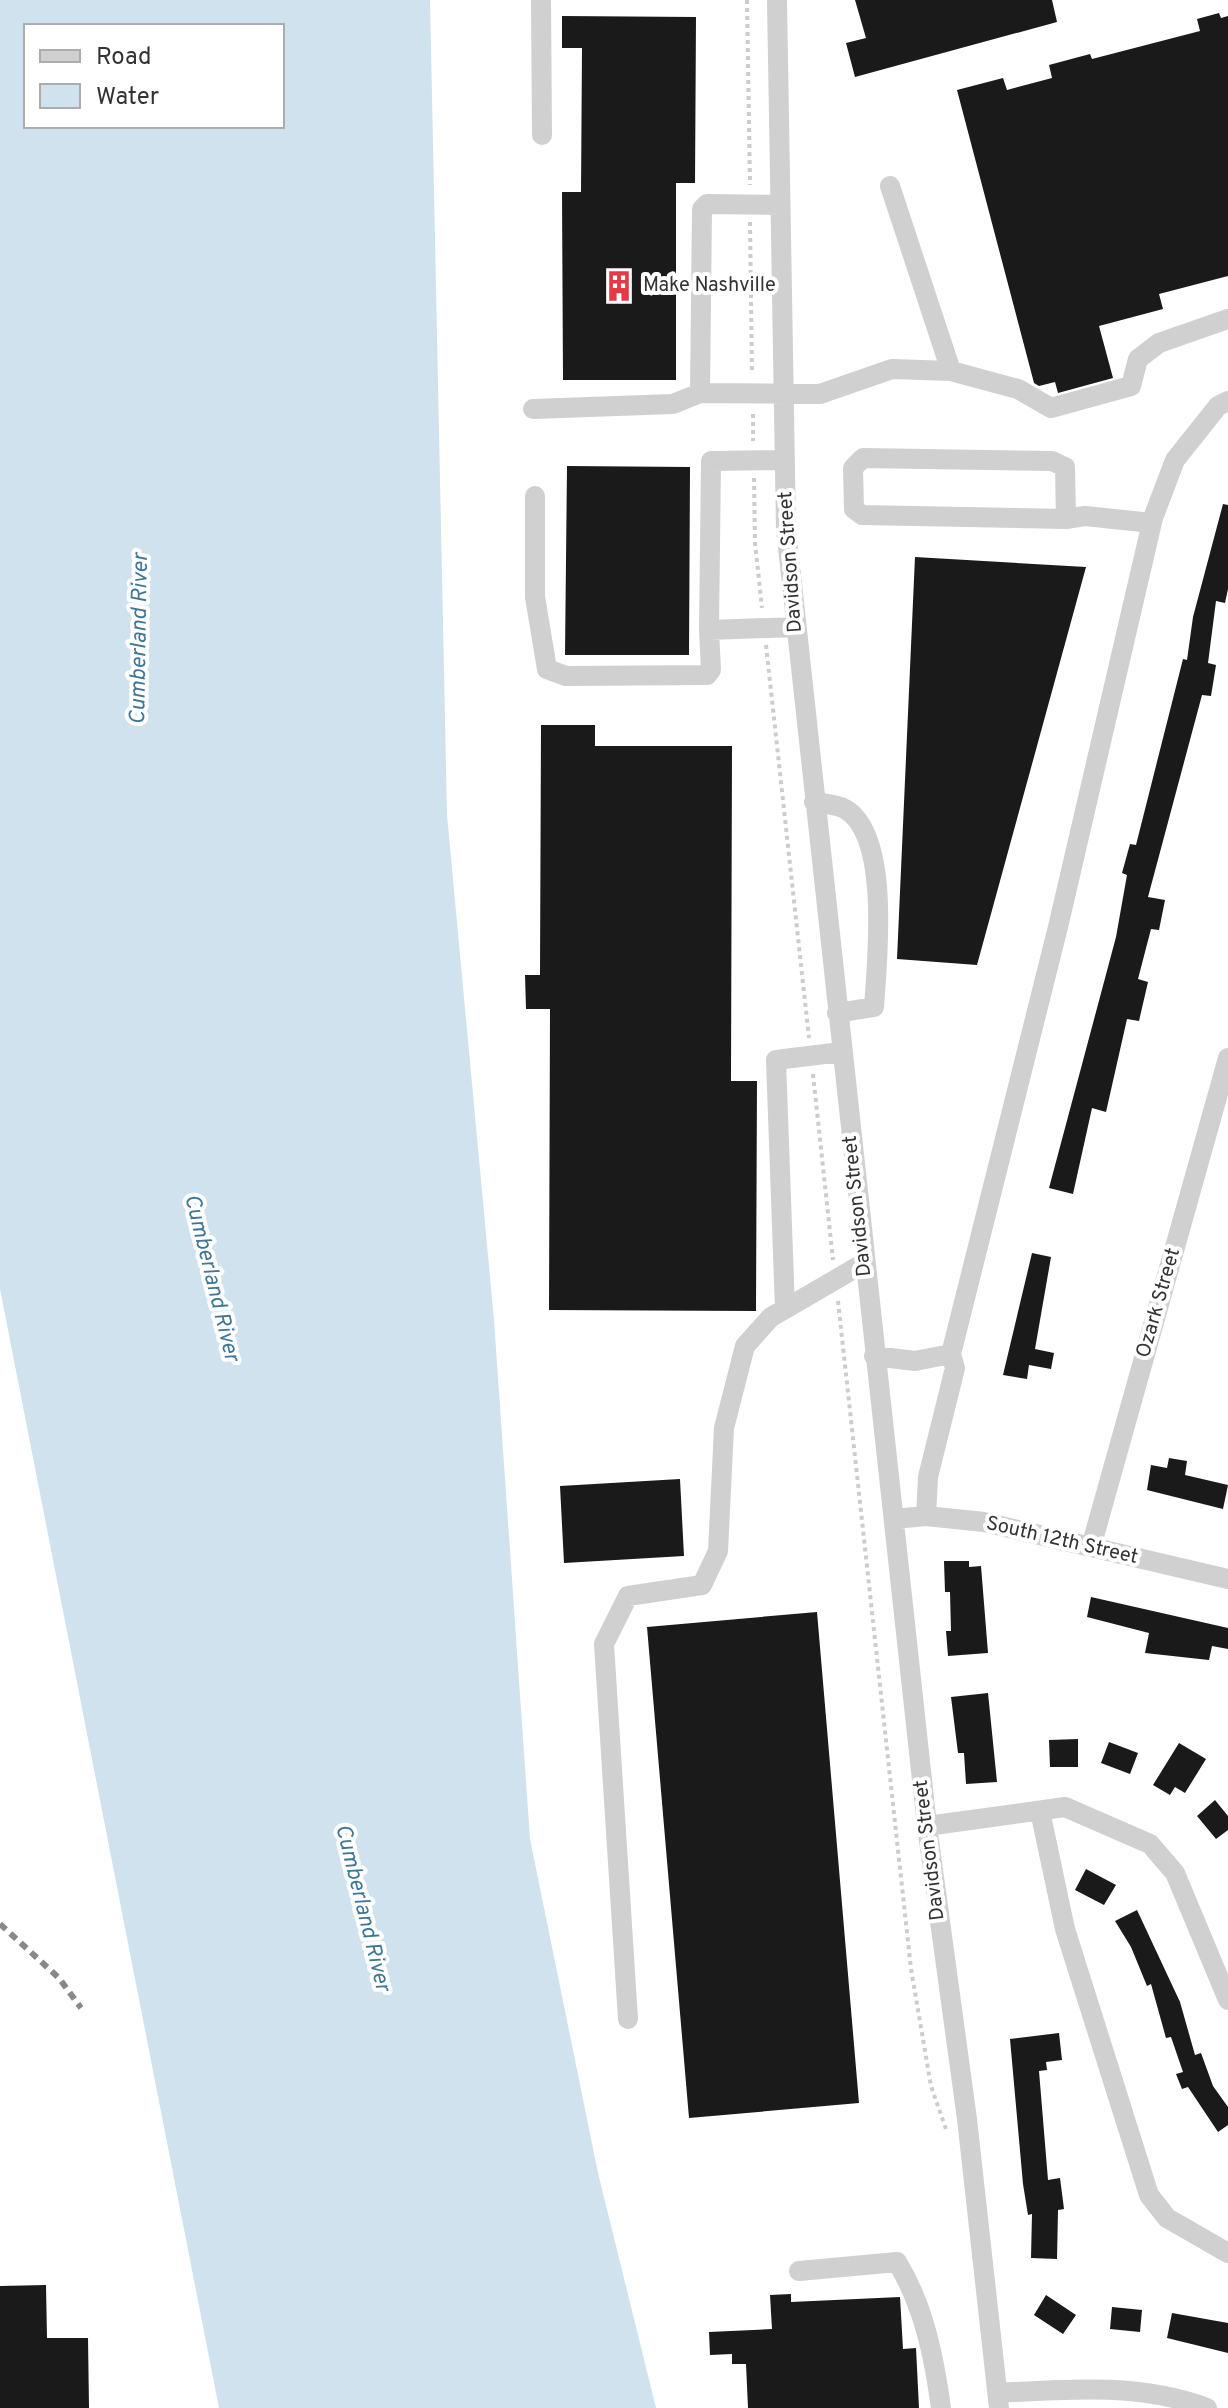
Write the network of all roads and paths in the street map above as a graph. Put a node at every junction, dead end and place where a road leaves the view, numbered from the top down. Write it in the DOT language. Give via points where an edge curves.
graph roads {
  1 [pos="541,0"];
  2 [pos="747,0"];
  3 [pos="777,0"];
  4 [pos="542,135"];
  5 [pos="890,186"];
  6 [pos="750,204"];
  7 [pos="780,205"];
  8 [pos="1228,319"];
  9 [pos="951,371"];
  10 [pos="700,393"];
  11 [pos="753,393"];
  12 [pos="783,393"];
  13 [pos="1228,401"];
  14 [pos="533,409"];
  15 [pos="754,459"];
  16 [pos="785,460"];
  17 [pos="535,496"];
  18 [pos="1066,519"];
  19 [pos="1152,523"];
  20 [pos="795,627"];
  21 [pos="764,628"];
  22 [pos="709,630"];
  23 [pos="814,802"];
  24 [pos="837,1013"];
  25 [pos="841,1052"];
  26 [pos="811,1056"];
  27 [pos="1228,1058"];
  28 [pos="864,1263"];
  29 [pos="835,1280"];
  30 [pos="785,1309"];
  31 [pos="951,1354"];
  32 [pos="874,1356"];
  33 [pos="926,1516"];
  34 [pos="894,1519"];
  35 [pos="1091,1547"];
  36 [pos="1228,1579"];
  37 [pos="1040,1811"];
  38 [pos="927,1826"];
  39 [pos="1228,2000"];
  40 [pos="628,2019"];
  41 [pos="950,2139"];
  42 [pos="1228,2253"];
  43 [pos="799,2271"];
  44 [pos="998,2400"];
  45 [pos="941,2408"];
  46 [pos="1207,2408"];
  1 -- 4 [label="street"];
  2 -- 6 [label="path"];
  3 -- 7 [label="street, Davidson Street"];
  5 -- 9 [label="street"];
  6 -- 7 [label="street"];
  6 -- 10 [label="street" via="707,204 702,209"];
  6 -- 11 [label="path"];
  7 -- 12 [label="street, Davidson Street"];
  8 -- 9 [label="street" via="1159,343 1138,359 1131,386 1051,408 1018,389"];
  9 -- 12 [label="street" via="892,369 820,394"];
  10 -- 11 [label="street"];
  10 -- 14 [label="street" via="673,404"];
  11 -- 12 [label="street"];
  11 -- 15 [label="path"];
  12 -- 16 [label="street, Davidson Street"];
  13 -- 19 [label="street" via="1218,406 1175,460"];
  15 -- 16 [label="street"];
  15 -- 21 [label="path"];
  15 -- 22 [label="street" via="711,461"];
  16 -- 20 [label="street, Davidson Street"];
  17 -- 22 [label="street" via="535,597 547,669 566,676 707,675"];
  18 -- 18 [label="street" via="862,515 854,509 853,468 863,458 1052,461 1065,467"];
  18 -- 19 [label="street"];
  19 -- 31 [label="street"];
  20 -- 21 [label="street"];
  20 -- 23 [label="street, Davidson Street"];
  21 -- 22 [label="street"];
  21 -- 26 [label="path"];
  23 -- 24 [label="street, Davidson Street"];
  23 -- 24 [label="street" via="845,808 864,827 877,883 874,1007"];
  24 -- 25 [label="street, Davidson Street"];
  25 -- 26 [label="street"];
  25 -- 28 [label="street, Davidson Street"];
  26 -- 29 [label="path"];
  26 -- 30 [label="street" via="776,1060"];
  27 -- 35 [label="street, Ozark Street"];
  28 -- 29 [label="street"];
  28 -- 32 [label="street, Davidson Street"];
  29 -- 30 [label="street"];
  29 -- 41 [label="path" via="911,1969 931,2086"];
  30 -- 40 [label="street" via="745,1346 724,1428 718,1551 702,1585 628,1596 604,1644"];
  31 -- 32 [label="street" via="915,1361"];
  31 -- 33 [label="street" via="955,1368 928,1477"];
  32 -- 34 [label="street, Davidson Street"];
  33 -- 34 [label="street, South 12th Street"];
  33 -- 35 [label="street, South 12th Street" via="984,1522"];
  34 -- 38 [label="street, Davidson Street"];
  35 -- 36 [label="street, South 12th Street"];
  37 -- 38 [label="street"];
  37 -- 39 [label="street" via="1065,1807 1150,1844 1175,1873"];
  37 -- 42 [label="street" via="1065,1929 1149,2195 1167,2218"];
  38 -- 44 [label="street, Davidson Street"];
  43 -- 45 [label="street" via="897,2262 912,2286 933,2354"];
  44 -- 46 [label="street" via="1104,2389"];
}
